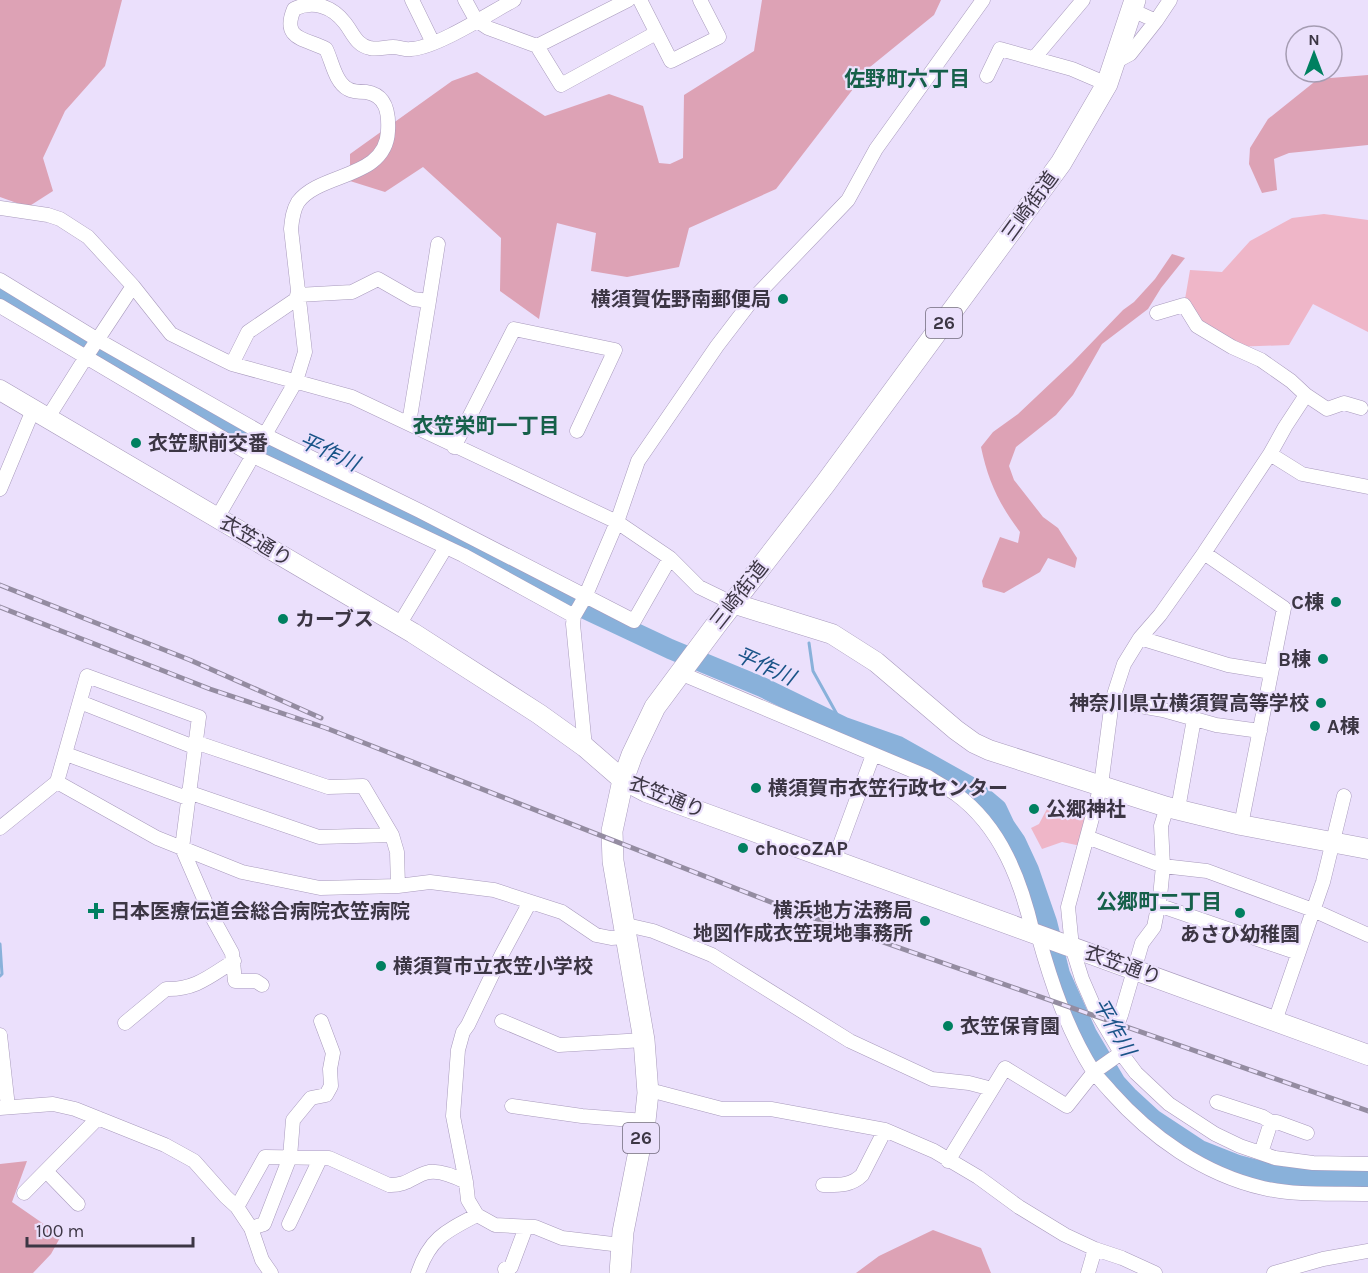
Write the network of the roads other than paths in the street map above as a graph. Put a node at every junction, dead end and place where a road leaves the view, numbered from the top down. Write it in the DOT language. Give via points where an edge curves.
graph roads {
  1 [pos="412,0"];
  2 [pos="465,0"];
  3 [pos="514,0"];
  4 [pos="628,0"];
  5 [pos="640,0"];
  6 [pos="700,0"];
  7 [pos="983,0"];
  8 [pos="1083,0"];
  9 [pos="1170,0"];
  10 [pos="1133,5"];
  11 [pos="476,20"];
  12 [pos="1156,21"];
  13 [pos="656,33"];
  14 [pos="434,42"];
  15 [pos="537,46"];
  16 [pos="1035,57"];
  17 [pos="1115,62"];
  18 [pos="987,76"];
  19 [pos="1107,84"];
  20 [pos="0,208"];
  21 [pos="438,244"];
  22 [pos="0,280"];
  23 [pos="133,286"];
  24 [pos="297,296"];
  25 [pos="429,301"];
  26 [pos="0,306"];
  27 [pos="1157,313"];
  28 [pos="98,340"];
  29 [pos="86,356"];
  30 [pos="232,364"];
  31 [pos="296,381"];
  32 [pos="0,390"];
  33 [pos="1306,395"];
  34 [pos="1360,408"];
  35 [pos="40,415"];
  36 [pos="409,423"];
  37 [pos="577,431"];
  38 [pos="265,436"];
  39 [pos="454,447"];
  40 [pos="1270,454"];
  41 [pos="253,455"];
  42 [pos="1368,487"];
  43 [pos="0,489"];
  44 [pos="217,518"];
  45 [pos="617,522"];
  46 [pos="446,547"];
  47 [pos="1204,553"];
  48 [pos="670,558"];
  49 [pos="585,597"];
  50 [pos="732,603"];
  51 [pos="574,615"];
  52 [pos="399,625"];
  53 [pos="1140,638"];
  54 [pos="680,672"];
  55 [pos="1271,672"];
  56 [pos="1112,701"];
  57 [pos="80,702"];
  58 [pos="1194,719"];
  59 [pos="1260,731"];
  60 [pos="194,744"];
  61 [pos="585,747"];
  62 [pos="66,754"];
  63 [pos="873,755"];
  64 [pos="623,780"];
  65 [pos="57,782"];
  66 [pos="1101,785"];
  67 [pos="188,795"];
  68 [pos="1344,796"];
  69 [pos="1172,808"];
  70 [pos="1241,825"];
  71 [pos="0,828"];
  72 [pos="392,835"];
  73 [pos="1087,837"];
  74 [pos="1333,843"];
  75 [pos="182,848"];
  76 [pos="1368,849"];
  77 [pos="834,861"];
  78 [pos="1162,866"];
  79 [pos="398,886"];
  80 [pos="530,902"];
  81 [pos="1158,905"];
  82 [pos="1313,910"];
  83 [pos="625,932"];
  84 [pos="1038,935"];
  85 [pos="1368,935"];
  86 [pos="1070,946"];
  87 [pos="1298,953"];
  88 [pos="234,961"];
  89 [pos="1135,970"];
  90 [pos="262,985"];
  91 [pos="321,1021"];
  92 [pos="502,1021"];
  93 [pos="1275,1021"];
  94 [pos="125,1023"];
  95 [pos="0,1035"];
  96 [pos="1112,1038"];
  97 [pos="644,1040"];
  98 [pos="1119,1054"];
  99 [pos="1368,1055"];
  100 [pos="1096,1071"];
  101 [pos="992,1089"];
  102 [pos="648,1093"];
  103 [pos="1217,1102"];
  104 [pos="512,1106"];
  105 [pos="4,1108"];
  106 [pos="98,1118"];
  107 [pos="645,1121"];
  108 [pos="1271,1122"];
  109 [pos="885,1130"];
  110 [pos="1307,1132"];
  111 [pos="1261,1153"];
  112 [pos="290,1157"];
  113 [pos="320,1159"];
  114 [pos="948,1161"];
  115 [pos="1368,1164"];
  116 [pos="46,1171"];
  117 [pos="466,1182"];
  118 [pos="823,1185"];
  119 [pos="24,1193"];
  120 [pos="1368,1194"];
  121 [pos="78,1204"];
  122 [pos="237,1207"];
  123 [pos="477,1215"];
  124 [pos="290,1224"];
  125 [pos="526,1227"];
  126 [pos="250,1228"];
  127 [pos="621,1245"];
  128 [pos="1095,1249"];
  129 [pos="1368,1251"];
  130 [pos="270,1273"];
  131 [pos="418,1273"];
  132 [pos="506,1273"];
  133 [pos="620,1273"];
  134 [pos="1088,1273"];
  135 [pos="1155,1273"];
  136 [pos="1275,1273"];
  1 -- 14 [label="street"];
  2 -- 11 [label="street"];
  3 -- 11 [label="street"];
  4 -- 15 [label="street"];
  5 -- 13 [label="street"];
  6 -- 13 [label="street" via="719,37 671,61"];
  7 -- 45 [label="street" via="876,149 848,200 753,299 717,346 638,461"];
  8 -- 16 [label="street"];
  9 -- 12 [label="street"];
  10 -- 12 [label="street"];
  10 -- 17 [label="main road, 三崎街道 / 26"];
  11 -- 14 [label="street"];
  11 -- 15 [label="street"];
  12 -- 17 [label="street" via="1130,54"];
  13 -- 15 [label="street" via="561,85"];
  14 -- 24 [label="street" via="412,50 372,49 361,45 333,10 320,4 304,4 294,9 291,31 297,38 326,49 348,89 375,94 389,112 383,150 368,165 318,187 297,204 291,229"];
  16 -- 18 [label="street" via="1000,49"];
  16 -- 19 [label="street"];
  17 -- 19 [label="main road, 三崎街道 / 26"];
  19 -- 50 [label="main road, 三崎街道 / 26" via="1061,163 825,484"];
  20 -- 23 [label="street" via="60,219 88,237"];
  21 -- 25 [label="street"];
  22 -- 28 [label="street"];
  23 -- 28 [label="street"];
  23 -- 30 [label="street" via="171,334"];
  24 -- 25 [label="street" via="352,292 378,279 413,299"];
  24 -- 30 [label="street" via="248,332"];
  24 -- 31 [label="street" via="305,352"];
  25 -- 36 [label="street"];
  26 -- 29 [label="street"];
  27 -- 33 [label="street" via="1184,305 1197,326 1261,360"];
  28 -- 29 [label="street"];
  28 -- 38 [label="street"];
  29 -- 35 [label="street"];
  29 -- 41 [label="street"];
  30 -- 31 [label="street"];
  31 -- 36 [label="street" via="352,397"];
  31 -- 38 [label="street"];
  32 -- 35 [label="street, 衣笠通り"];
  33 -- 34 [label="street" via="1327,409 1344,403"];
  33 -- 40 [label="street"];
  35 -- 43 [label="street"];
  35 -- 44 [label="street, 衣笠通り"];
  36 -- 39 [label="street"];
  37 -- 39 [label="street" via="615,350 514,329"];
  38 -- 41 [label="street"];
  38 -- 49 [label="street"];
  39 -- 45 [label="street"];
  40 -- 42 [label="street" via="1302,474"];
  40 -- 47 [label="street"];
  41 -- 44 [label="street"];
  41 -- 46 [label="street"];
  44 -- 52 [label="street, 衣笠通り"];
  45 -- 48 [label="street"];
  45 -- 49 [label="street"];
  46 -- 51 [label="street"];
  46 -- 52 [label="street"];
  47 -- 53 [label="street"];
  47 -- 55 [label="street" via="1284,608"];
  48 -- 49 [label="street" via="634,621"];
  48 -- 50 [label="street" via="699,587"];
  49 -- 51 [label="street"];
  50 -- 54 [label="main road, 三崎街道 / 26"];
  50 -- 66 [label="street" via="832,634 893,675 974,743"];
  51 -- 61 [label="street"];
  52 -- 61 [label="street, 衣笠通り"];
  53 -- 55 [label="street" via="1228,665"];
  53 -- 56 [label="street" via="1124,664"];
  54 -- 63 [label="street"];
  54 -- 64 [label="main road, 三崎街道 / 26" via="655,707"];
  55 -- 59 [label="street"];
  56 -- 58 [label="street"];
  56 -- 66 [label="street"];
  57 -- 60 [label="street"];
  57 -- 60 [label="street" via="87,676 199,717"];
  57 -- 62 [label="street"];
  58 -- 59 [label="street"];
  58 -- 69 [label="street"];
  59 -- 70 [label="street"];
  60 -- 67 [label="street"];
  60 -- 72 [label="street" via="328,787 363,786"];
  61 -- 64 [label="street, 衣笠通り"];
  62 -- 65 [label="street"];
  62 -- 67 [label="street"];
  63 -- 77 [label="street"];
  63 -- 84 [label="street" via="928,777 956,794 981,817 997,838 1019,882"];
  64 -- 77 [label="street, 衣笠通り"];
  64 -- 83 [label="main road, 三崎街道 / 26" via="612,831"];
  65 -- 71 [label="street"];
  65 -- 75 [label="street"];
  66 -- 69 [label="street"];
  66 -- 73 [label="street"];
  67 -- 72 [label="street" via="319,837"];
  67 -- 75 [label="street"];
  68 -- 74 [label="street"];
  69 -- 70 [label="street"];
  69 -- 78 [label="street" via="1161,826"];
  70 -- 74 [label="street"];
  72 -- 79 [label="street"];
  73 -- 78 [label="street"];
  73 -- 86 [label="street" via="1068,907"];
  74 -- 76 [label="street"];
  74 -- 82 [label="street"];
  75 -- 79 [label="street" via="242,872 320,888"];
  75 -- 88 [label="street"];
  77 -- 84 [label="street, 衣笠通り"];
  78 -- 81 [label="street"];
  78 -- 82 [label="street" via="1208,871"];
  79 -- 80 [label="street" via="430,882 494,890"];
  80 -- 83 [label="street" via="562,912 596,934 611,938"];
  80 -- 117 [label="street" via="462,1032 453,1116"];
  81 -- 87 [label="street"];
  81 -- 89 [label="street" via="1154,927 1142,943"];
  82 -- 85 [label="street"];
  82 -- 87 [label="street"];
  83 -- 97 [label="main road, 三崎街道 / 26"];
  83 -- 101 [label="street" via="631,926 654,931 712,955 849,1041 932,1078"];
  84 -- 86 [label="street, 衣笠通り"];
  84 -- 100 [label="street" via="1052,985 1073,1035"];
  86 -- 89 [label="street, 衣笠通り"];
  86 -- 96 [label="street" via="1095,1009"];
  87 -- 93 [label="street"];
  88 -- 90 [label="street" via="236,981 256,981"];
  88 -- 94 [label="street" via="182,990 166,989"];
  89 -- 93 [label="street, 衣笠通り"];
  89 -- 96 [label="street"];
  91 -- 112 [label="street" via="333,1053 331,1086 326,1095 311,1098 293,1119"];
  92 -- 97 [label="street" via="559,1045"];
  93 -- 99 [label="street, 衣笠通り"];
  95 -- 105 [label="street"];
  96 -- 98 [label="street"];
  97 -- 102 [label="main road, 三崎街道 / 26"];
  98 -- 100 [label="street"];
  98 -- 111 [label="street" via="1169,1104 1215,1134"];
  100 -- 101 [label="street" via="1067,1106 1005,1068"];
  100 -- 120 [label="street" via="1134,1117 1180,1152 1218,1173 1261,1188 1287,1192"];
  101 -- 114 [label="street"];
  102 -- 107 [label="main road, 三崎街道 / 26"];
  102 -- 109 [label="street" via="722,1109 771,1108"];
  103 -- 108 [label="street"];
  104 -- 107 [label="street"];
  105 -- 106 [label="street" via="52,1104"];
  106 -- 116 [label="street"];
  106 -- 122 [label="street" via="194,1161"];
  107 -- 127 [label="main road, 三崎街道 / 26"];
  108 -- 110 [label="street"];
  108 -- 111 [label="street"];
  109 -- 114 [label="street"];
  109 -- 118 [label="street" via="857,1181"];
  111 -- 115 [label="street" via="1292,1161"];
  112 -- 113 [label="street"];
  112 -- 122 [label="street" via="266,1157"];
  112 -- 126 [label="street" via="264,1224"];
  113 -- 117 [label="street" via="329,1158 389,1185 430,1172"];
  113 -- 124 [label="street"];
  114 -- 128 [label="street" via="978,1177 1018,1207"];
  116 -- 119 [label="street"];
  116 -- 121 [label="street"];
  117 -- 123 [label="street" via="468,1200"];
  122 -- 126 [label="street"];
  123 -- 125 [label="street" via="495,1225"];
  123 -- 131 [label="street" via="445,1232 426,1252"];
  125 -- 127 [label="street" via="544,1229 562,1238"];
  125 -- 132 [label="street"];
  126 -- 130 [label="street"];
  127 -- 133 [label="main road, 三崎街道 / 26"];
  128 -- 134 [label="street"];
  128 -- 135 [label="street"];
  129 -- 136 [label="street"];
}
